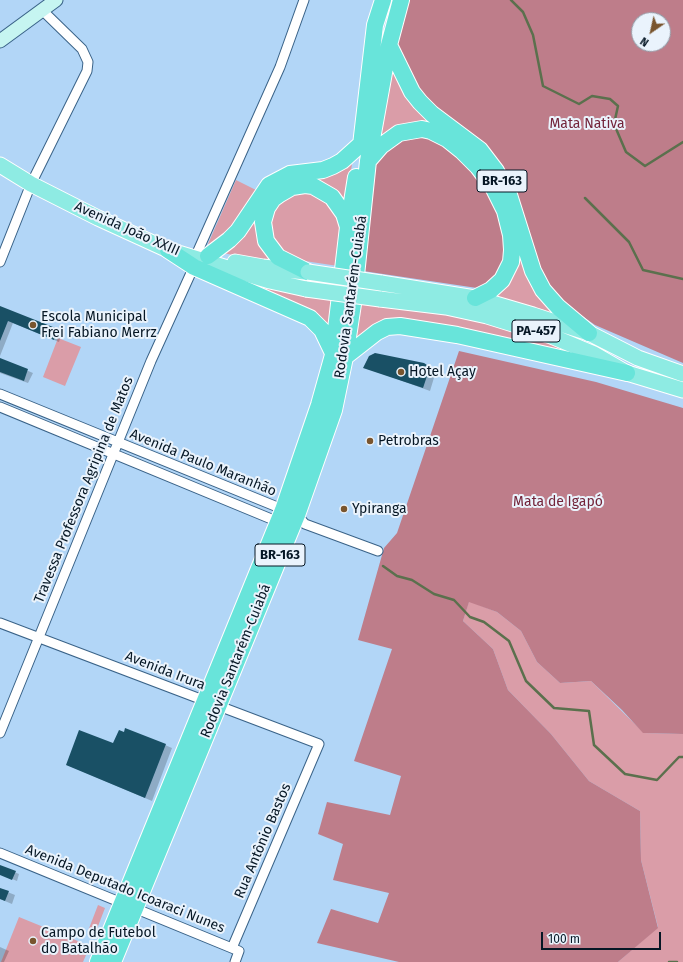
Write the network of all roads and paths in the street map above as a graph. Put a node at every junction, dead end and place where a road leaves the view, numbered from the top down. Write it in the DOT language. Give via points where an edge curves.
graph roads {
  1 [pos="56,0"];
  2 [pos="304,0"];
  3 [pos="383,0"];
  4 [pos="401,0"];
  5 [pos="42,10"];
  6 [pos="0,41"];
  7 [pos="389,45"];
  8 [pos="362,143"];
  9 [pos="368,161"];
  10 [pos="0,165"];
  11 [pos="31,184"];
  12 [pos="348,227"];
  13 [pos="128,230"];
  14 [pos="168,250"];
  15 [pos="199,259"];
  16 [pos="0,262"];
  17 [pos="308,272"];
  18 [pos="475,298"];
  19 [pos="589,333"];
  20 [pos="339,356"];
  21 [pos="628,373"];
  22 [pos="683,374"];
  23 [pos="683,390"];
  24 [pos="0,394"];
  25 [pos="0,407"];
  26 [pos="118,443"];
  27 [pos="113,452"];
  28 [pos="291,519"];
  29 [pos="378,551"];
  30 [pos="0,623"];
  31 [pos="39,638"];
  32 [pos="211,703"];
  33 [pos="0,733"];
  34 [pos="319,744"];
  35 [pos="0,853"];
  36 [pos="129,906"];
  37 [pos="236,950"];
  38 [pos="98,962"];
  39 [pos="113,962"];
  40 [pos="235,962"];
  1 -- 5 [label="main road"];
  2 -- 15 [label="street, Travessa Professora Agripina de Matos" via="280,67"];
  3 -- 8 [label="highway, Rodovia Santarém-Cuiabá / BR-163" via="375,25"];
  4 -- 7 [label="highway, Rodovia Santarém-Cuiabá / BR-163"];
  5 -- 6 [label="main road"];
  5 -- 11 [label="street" via="82,49 88,62 87,70"];
  7 -- 9 [label="highway, Rodovia Santarém-Cuiabá / BR-163"];
  7 -- 19 [label="highway, BR-163" via="412,92 420,102 480,150 496,171 509,195 533,271 543,290 558,307"];
  8 -- 12 [label="highway, Rodovia Santarém-Cuiabá / BR-163"];
  8 -- 15 [label="highway" via="333,166 323,170 290,174 269,185 238,231"];
  9 -- 18 [label="highway, BR-163" via="381,146 399,133 422,129 447,139 462,151 494,187 505,211 511,235 510,262 502,280 491,290"];
  9 -- 20 [label="highway, Rodovia Santarém-Cuiabá / BR-163" via="353,304"];
  10 -- 11 [label="main road, Avenida João XXIII"];
  11 -- 13 [label="main road, Avenida João XXIII" via="98,218"];
  11 -- 16 [label="street"];
  12 -- 17 [label="highway, BR-163" via="344,214 332,197 313,186 292,187 273,199 263,222 266,241 278,257"];
  12 -- 20 [label="highway, Rodovia Santarém-Cuiabá / BR-163"];
  13 -- 14 [label="main road, Avenida João XXIII"];
  13 -- 15 [label="main road"];
  14 -- 15 [label="highway"];
  15 -- 17 [label="main road"];
  15 -- 20 [label="highway" via="310,318 322,330"];
  15 -- 21 [label="main road, Avenida João XXIII / PA-457, bridge" via="270,281 306,289 446,307 487,316 551,336 594,354"];
  15 -- 26 [label="street, Travessa Professora Agripina de Matos" via="150,361"];
  17 -- 18 [label="main road, PA-457, bridge"];
  18 -- 19 [label="main road, PA-457"];
  19 -- 22 [label="main road, PA-457" via="638,358"];
  20 -- 21 [label="highway" via="387,327 400,326 457,335"];
  20 -- 28 [label="highway, Rodovia Santarém-Cuiabá / BR-163" via="318,405"];
  21 -- 23 [label="main road, PA-457"];
  24 -- 26 [label="street, Avenida Paulo Maranhão"];
  25 -- 27 [label="street, Avenida Paulo Maranhão"];
  26 -- 27 [label="street, Travessa Professora Agripina de Matos"];
  26 -- 28 [label="street, Avenida Paulo Maranhão"];
  27 -- 28 [label="street, Avenida Paulo Maranhão"];
  27 -- 31 [label="street, Travessa Professora Agripina de Matos"];
  28 -- 29 [label="street, Avenida Paulo Maranhão"];
  28 -- 32 [label="highway, Rodovia Santarém-Cuiabá / BR-163"];
  30 -- 31 [label="street, Avenida Irura"];
  31 -- 32 [label="street, Avenida Irura"];
  31 -- 33 [label="street, Travessa Professora Agripina de Matos"];
  32 -- 34 [label="street, Avenida Irura"];
  32 -- 36 [label="highway, Rodovia Santarém-Cuiabá / BR-163"];
  34 -- 37 [label="street, Rua Antônio Bastos"];
  35 -- 36 [label="street, Avenida Deputado Icoaraci Nunes"];
  36 -- 37 [label="street, Avenida Deputado Icoaraci Nunes"];
  36 -- 38 [label="highway, Rodovia Santarém-Cuiabá / BR-163"];
  36 -- 39 [label="highway, Rodovia Santarém-Cuiabá / BR-163"];
  37 -- 40 [label="street, Rua Antônio Bastos"];
}
